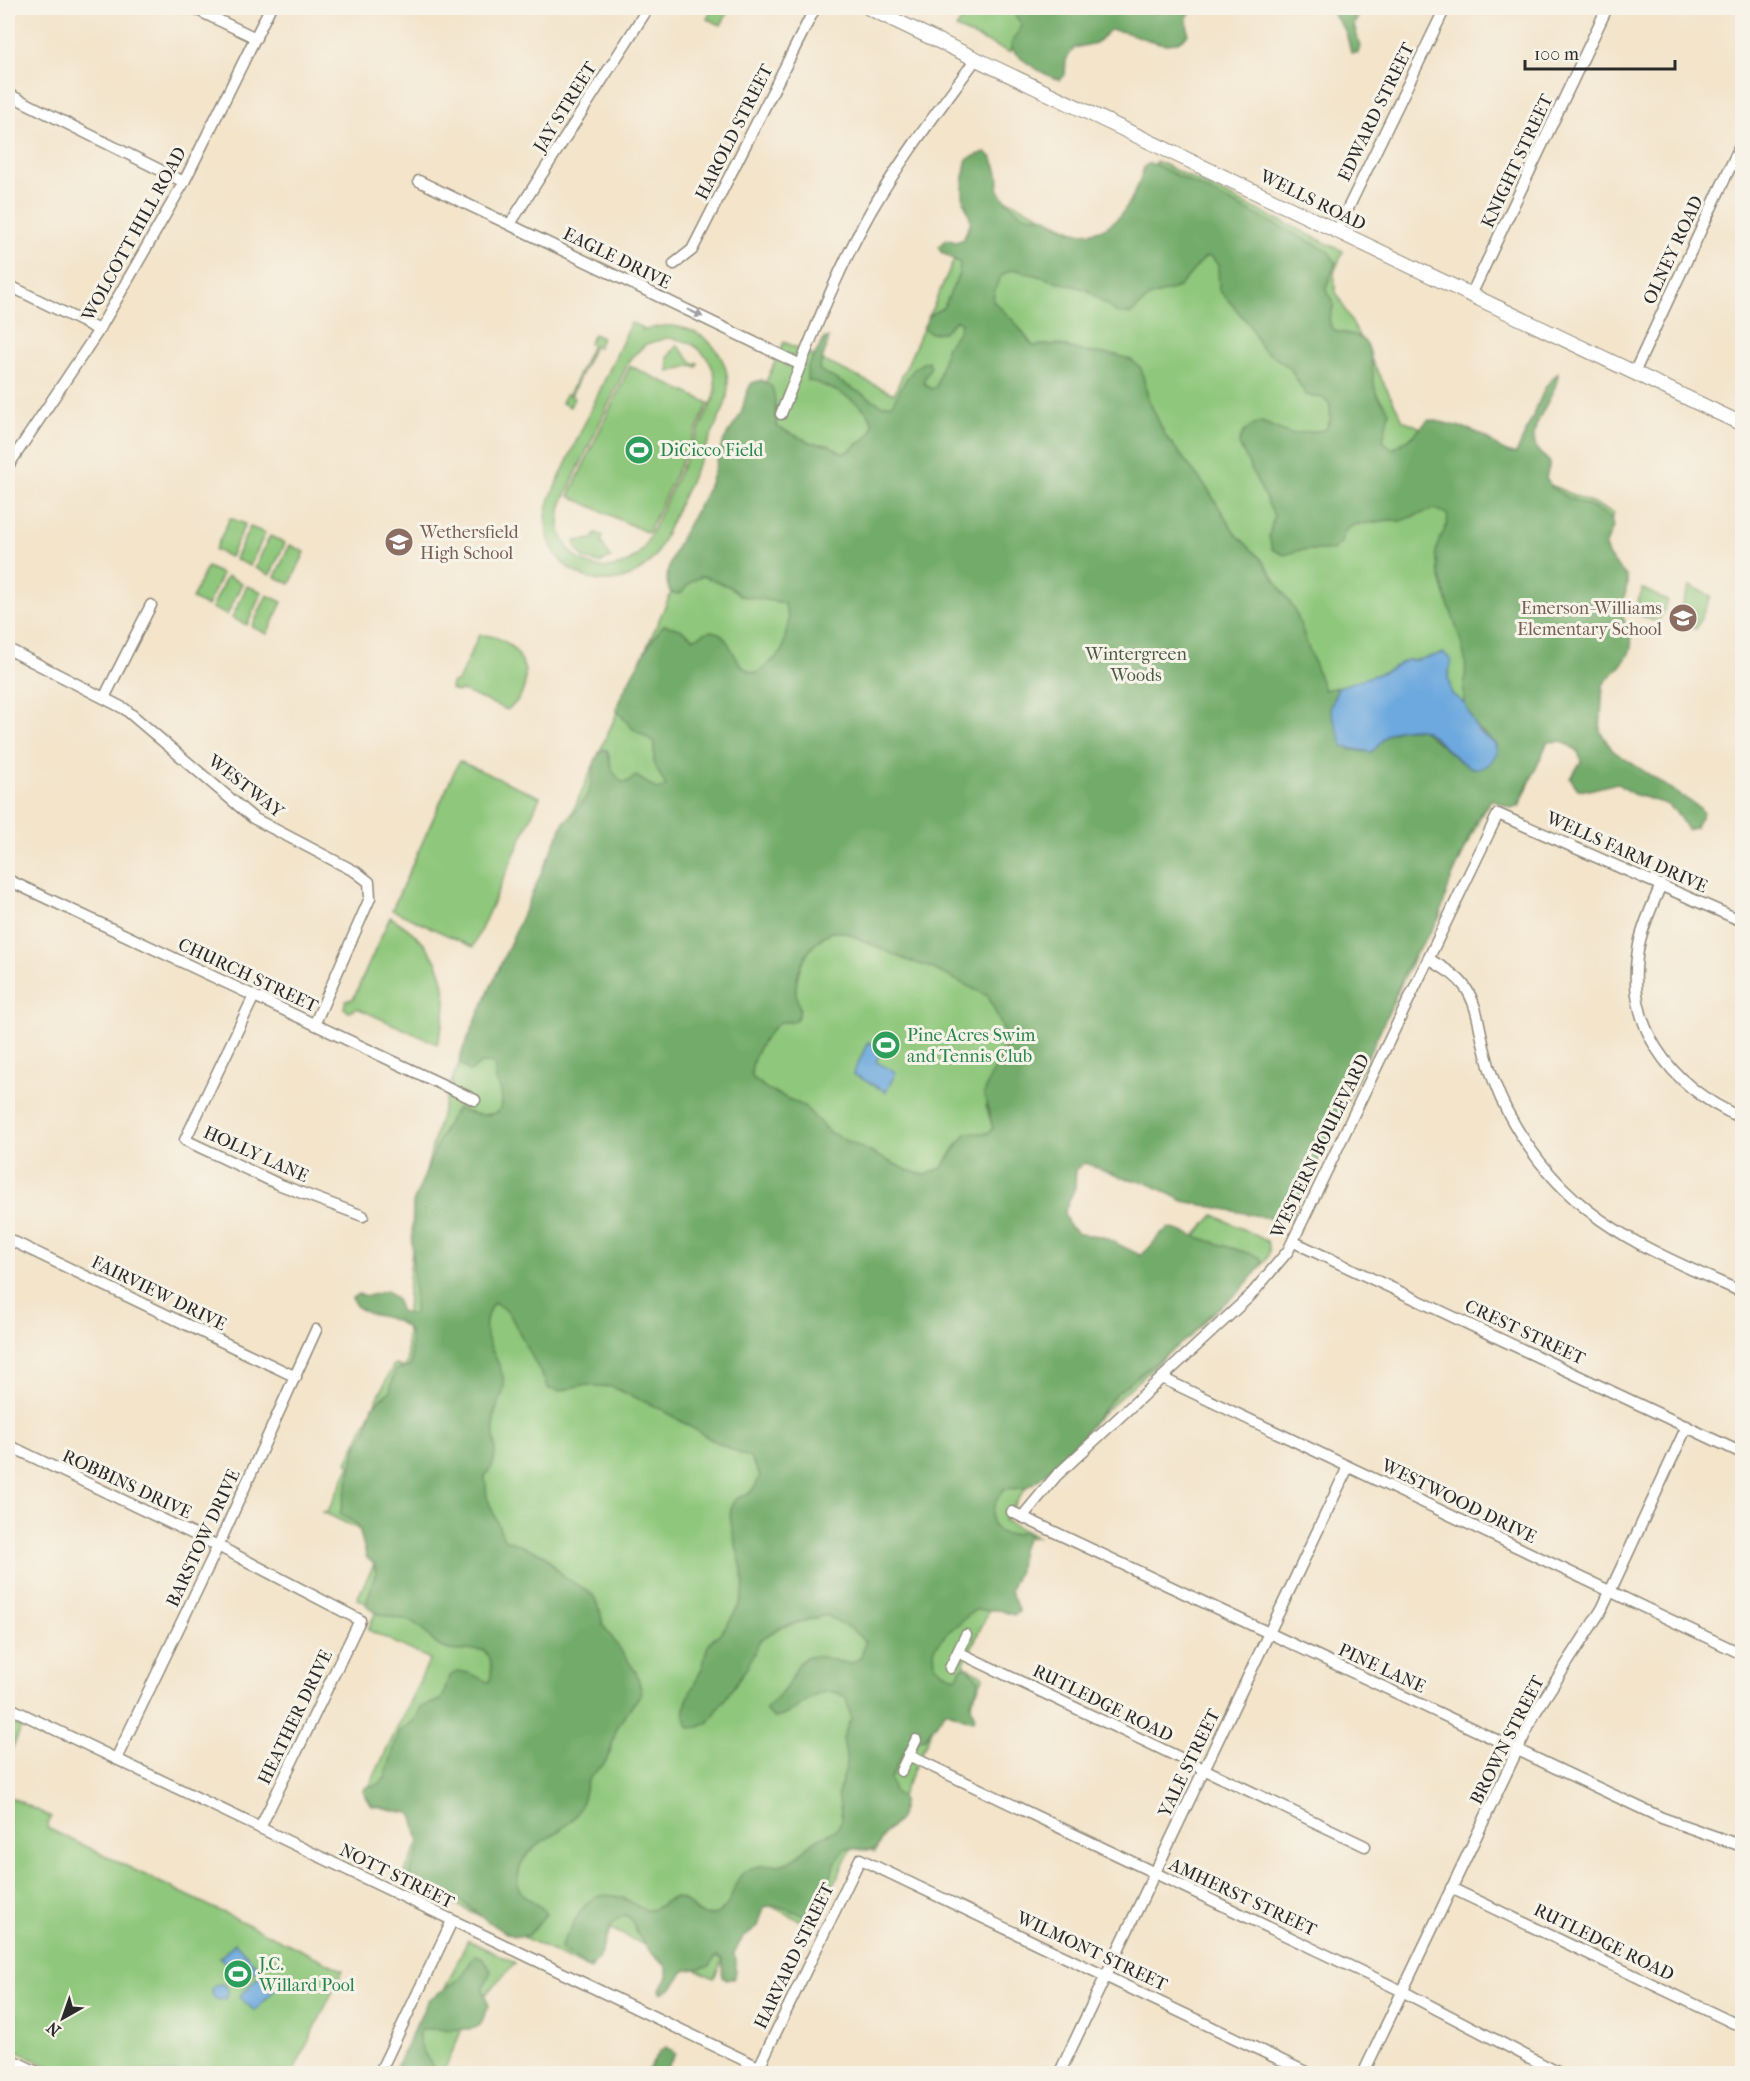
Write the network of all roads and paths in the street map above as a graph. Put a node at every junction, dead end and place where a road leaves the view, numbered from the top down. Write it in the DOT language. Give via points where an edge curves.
graph roads {
  1 [pos="194,8"];
  2 [pos="270,8"];
  3 [pos="648,8"];
  4 [pos="815,8"];
  5 [pos="870,8"];
  6 [pos="1445,8"];
  7 [pos="1607,8"];
  8 [pos="256,38"];
  9 [pos="976,59"];
  10 [pos="8,94"];
  11 [pos="1743,142"];
  12 [pos="419,181"];
  13 [pos="184,182"];
  14 [pos="510,224"];
  15 [pos="1337,231"];
  16 [pos="674,264"];
  17 [pos="8,285"];
  18 [pos="1471,295"];
  19 [pos="99,330"];
  20 [pos="801,365"];
  21 [pos="1634,373"];
  22 [pos="781,414"];
  23 [pos="1743,424"];
  24 [pos="8,466"];
  25 [pos="151,605"];
  26 [pos="8,649"];
  27 [pos="105,696"];
  28 [pos="1498,814"];
  29 [pos="8,880"];
  30 [pos="1661,885"];
  31 [pos="1743,921"];
  32 [pos="1429,959"];
  33 [pos="254,996"];
  34 [pos="315,1023"];
  35 [pos="475,1100"];
  36 [pos="1743,1118"];
  37 [pos="363,1216"];
  38 [pos="8,1239"];
  39 [pos="1294,1242"];
  40 [pos="1743,1292"];
  41 [pos="316,1330"];
  42 [pos="296,1377"];
  43 [pos="1162,1378"];
  44 [pos="1687,1426"];
  45 [pos="8,1445"];
  46 [pos="1743,1453"];
  47 [pos="1348,1467"];
  48 [pos="1012,1512"];
  49 [pos="1022,1517"];
  50 [pos="218,1546"];
  51 [pos="1610,1592"];
  52 [pos="360,1620"];
  53 [pos="1269,1633"];
  54 [pos="966,1635"];
  55 [pos="958,1652"];
  56 [pos="1743,1654"];
  57 [pos="950,1668"];
  58 [pos="8,1707"];
  59 [pos="916,1740"];
  60 [pos="1517,1750"];
  61 [pos="908,1755"];
  62 [pos="116,1759"];
  63 [pos="1204,1770"];
  64 [pos="901,1771"];
  65 [pos="260,1828"];
  66 [pos="1365,1846"];
  67 [pos="1743,1846"];
  68 [pos="859,1860"];
  69 [pos="1155,1873"];
  70 [pos="1451,1888"];
  71 [pos="452,1920"];
  72 [pos="1106,1976"];
  73 [pos="1402,1991"];
  74 [pos="1743,2027"];
  75 [pos="8,2058"];
  76 [pos="759,2067"];
  77 [pos="41,2073"];
  78 [pos="379,2073"];
  79 [pos="773,2073"];
  80 [pos="1059,2073"];
  81 [pos="1310,2073"];
  82 [pos="1363,2073"];
  83 [pos="1561,2073"];
  1 -- 8 [label="street"];
  2 -- 8 [label="street, WOLCOTT HILL ROAD"];
  3 -- 14 [label="street, JAY STREET"];
  4 -- 16 [label="street, HAROLD STREET" via="692,250"];
  5 -- 9 [label="main road, WELLS ROAD"];
  6 -- 15 [label="street, EDWARD STREET"];
  7 -- 18 [label="street, KNIGHT STREET"];
  8 -- 13 [label="street, WOLCOTT HILL ROAD"];
  9 -- 15 [label="main road, WELLS ROAD"];
  9 -- 20 [label="street" via="902,160 872,210 835,282"];
  10 -- 13 [label="street"];
  11 -- 21 [label="street, OLNEY ROAD"];
  12 -- 14 [label="street, EAGLE DRIVE"];
  13 -- 19 [label="street, WOLCOTT HILL ROAD"];
  14 -- 20 [label="street, EAGLE DRIVE, one-way"];
  15 -- 18 [label="main road, WELLS ROAD"];
  17 -- 19 [label="street"];
  18 -- 21 [label="main road, WELLS ROAD"];
  19 -- 24 [label="street, WOLCOTT HILL ROAD"];
  20 -- 22 [label="street"];
  21 -- 23 [label="main road, WELLS ROAD"];
  25 -- 27 [label="street"];
  26 -- 27 [label="street, WESTWAY"];
  27 -- 34 [label="street, WESTWAY" via="254,818 369,882 370,898"];
  28 -- 30 [label="street, WELLS FARM DRIVE"];
  28 -- 32 [label="street, WESTERN BOULEVARD"];
  29 -- 33 [label="street, CHURCH STREET"];
  30 -- 31 [label="street, WELLS FARM DRIVE"];
  30 -- 36 [label="street" via="1644,925 1637,957 1637,992 1646,1024 1659,1053 1681,1081"];
  32 -- 39 [label="street, WESTERN BOULEVARD"];
  32 -- 40 [label="street" via="1456,977 1469,993 1500,1095 1529,1148 1553,1179 1622,1236"];
  33 -- 34 [label="street, CHURCH STREET"];
  33 -- 37 [label="street, HOLLY LANE" via="185,1140 278,1184"];
  34 -- 35 [label="street, CHURCH STREET"];
  38 -- 42 [label="street, FAIRVIEW DRIVE"];
  39 -- 43 [label="street, WESTERN BOULEVARD" via="1258,1288"];
  39 -- 44 [label="street, CREST STREET"];
  41 -- 42 [label="street, BARSTOW DRIVE"];
  42 -- 50 [label="street, BARSTOW DRIVE"];
  43 -- 47 [label="street, WESTWOOD DRIVE"];
  43 -- 49 [label="street, WESTERN BOULEVARD" via="1059,1473"];
  44 -- 46 [label="street, CREST STREET"];
  44 -- 51 [label="street, BROWN STREET"];
  45 -- 50 [label="street, ROBBINS DRIVE"];
  47 -- 51 [label="street, WESTWOOD DRIVE"];
  47 -- 53 [label="street, YALE STREET"];
  48 -- 49 [label="street, PINE LANE"];
  49 -- 53 [label="street, PINE LANE"];
  50 -- 52 [label="street, ROBBINS DRIVE"];
  50 -- 62 [label="street, BARSTOW DRIVE"];
  51 -- 56 [label="street, WESTWOOD DRIVE"];
  51 -- 60 [label="street, BROWN STREET"];
  52 -- 65 [label="street, HEATHER DRIVE"];
  53 -- 60 [label="street, PINE LANE"];
  53 -- 63 [label="street, YALE STREET"];
  54 -- 55 [label="street"];
  55 -- 57 [label="street"];
  55 -- 63 [label="street, RUTLEDGE ROAD"];
  58 -- 62 [label="street, NOTT STREET"];
  59 -- 61 [label="street"];
  60 -- 67 [label="street, PINE LANE" via="1662,1818"];
  60 -- 70 [label="street, BROWN STREET"];
  61 -- 64 [label="street"];
  61 -- 69 [label="street, AMHERST STREET"];
  62 -- 65 [label="street, NOTT STREET"];
  63 -- 66 [label="street, RUTLEDGE ROAD"];
  63 -- 69 [label="street, YALE STREET"];
  65 -- 71 [label="street, NOTT STREET"];
  68 -- 72 [label="street, WILMONT STREET"];
  68 -- 76 [label="street, HARVARD STREET"];
  69 -- 72 [label="street, YALE STREET"];
  69 -- 73 [label="street, AMHERST STREET"];
  70 -- 73 [label="street, BROWN STREET"];
  70 -- 74 [label="street, RUTLEDGE ROAD"];
  71 -- 76 [label="street, NOTT STREET"];
  71 -- 78 [label="street"];
  72 -- 80 [label="street, YALE STREET"];
  72 -- 81 [label="street, WILMONT STREET"];
  73 -- 82 [label="street, BROWN STREET"];
  73 -- 83 [label="street, AMHERST STREET"];
  75 -- 77 [label="street"];
  76 -- 79 [label="street, NOTT STREET"];
}
